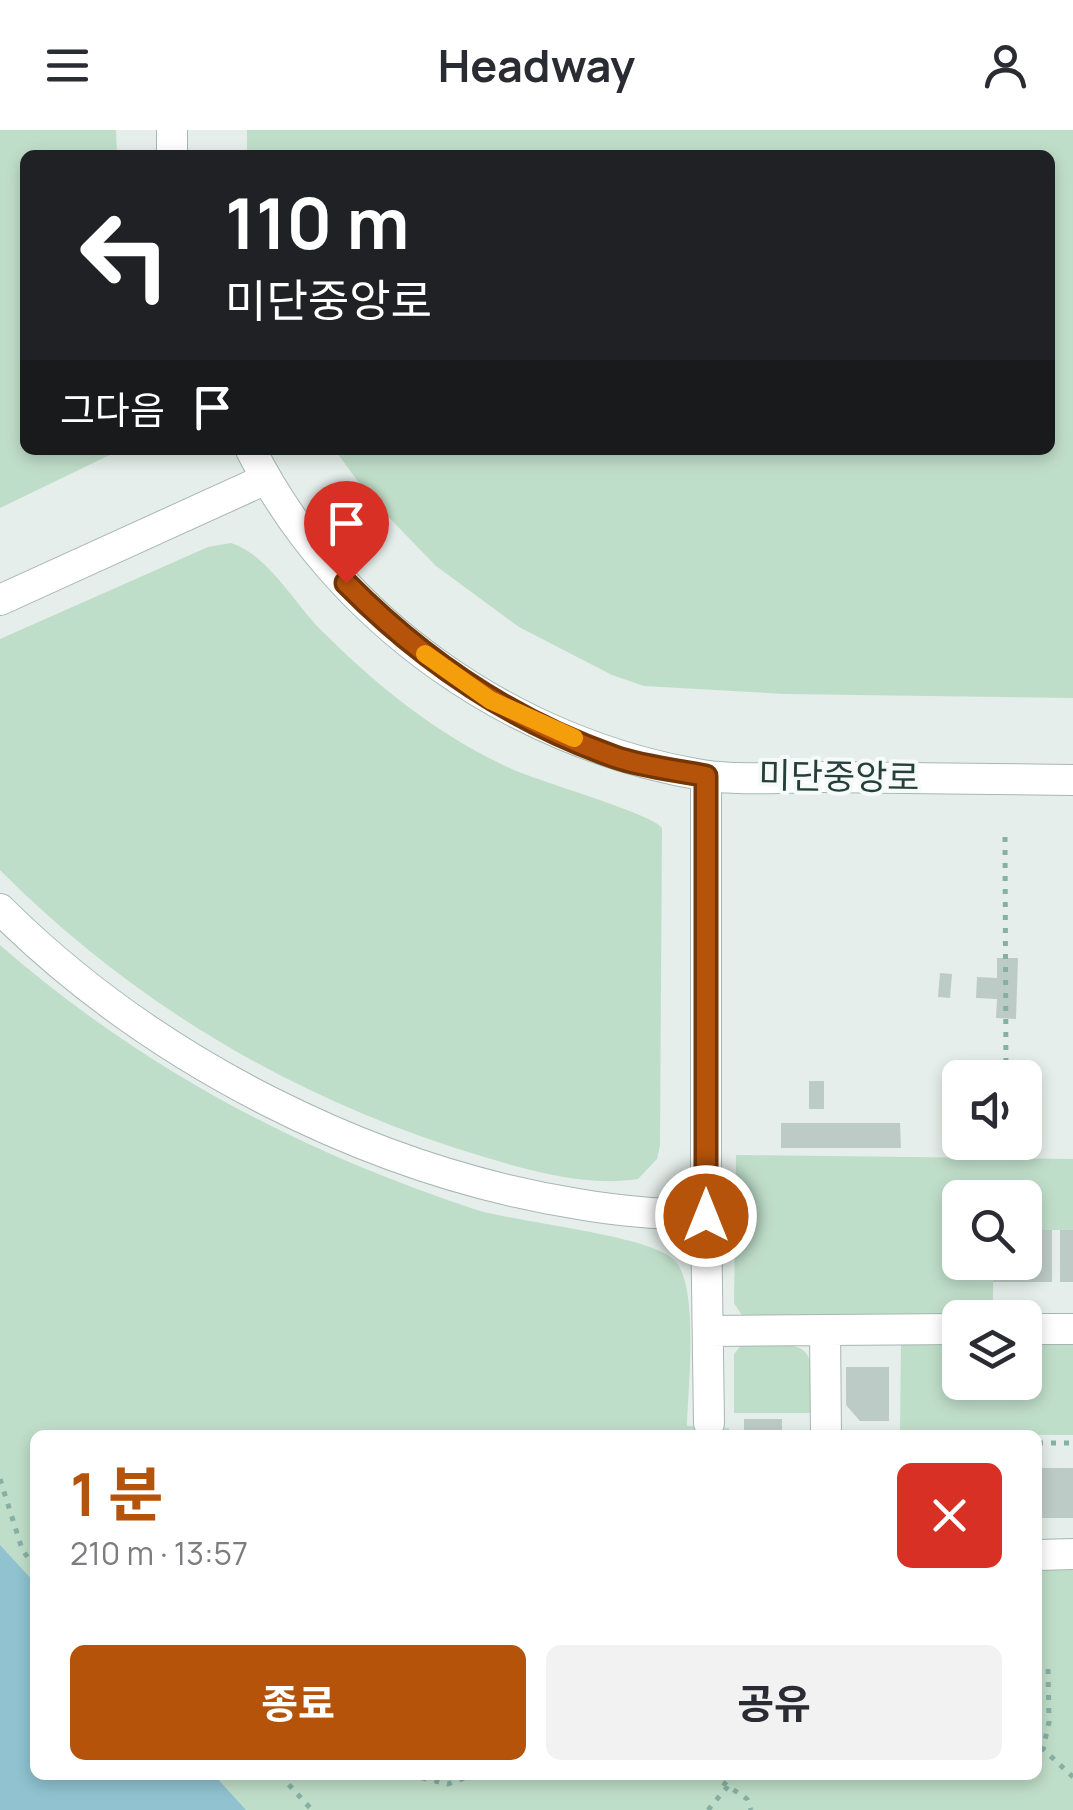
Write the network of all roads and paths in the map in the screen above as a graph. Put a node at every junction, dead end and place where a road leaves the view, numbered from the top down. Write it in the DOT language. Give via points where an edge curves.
graph roads {
  1 [pos="254,455"];
  2 [pos="266,479"];
  3 [pos="0,600"];
  4 [pos="706,776"];
  5 [pos="1073,780"];
  6 [pos="1005,836"];
  7 [pos="0,909"];
  8 [pos="1006,1060"];
  9 [pos="706,1216"];
  10 [pos="1042,1329"];
  11 [pos="1073,1329"];
  12 [pos="825,1330"];
  13 [pos="942,1330"];
  14 [pos="709,1331"];
  15 [pos="709,1423"];
  16 [pos="826,1430"];
  17 [pos="1042,1443"];
  18 [pos="1073,1443"];
  19 [pos="0,1480"];
  20 [pos="1042,1554"];
  21 [pos="1073,1554"];
  22 [pos="30,1561"];
  23 [pos="1048,1669"];
  24 [pos="1073,1777"];
  25 [pos="285,1780"];
  26 [pos="431,1780"];
  27 [pos="459,1780"];
  28 [pos="719,1780"];
  29 [pos="728,1786"];
  30 [pos="312,1810"];
  31 [pos="708,1810"];
  32 [pos="751,1810"];
  1 -- 2 [label="street, 미단중앙로"];
  2 -- 3 [label="street"];
  2 -- 4 [label="street, 미단중앙로" via="320,558 397,635 490,700 616,757"];
  4 -- 5 [label="street, 미단중앙로"];
  4 -- 9 [label="street"];
  6 -- 8 [label="path"];
  7 -- 9 [label="street" via="143,1024 249,1088 356,1140 539,1196"];
  9 -- 14 [label="street"];
  10 -- 11 [label="street"];
  12 -- 13 [label="street"];
  12 -- 14 [label="street"];
  12 -- 16 [label="street"];
  14 -- 15 [label="street"];
  17 -- 18 [label="path"];
  19 -- 22 [label="path"];
  20 -- 21 [label="street"];
  23 -- 24 [label="path" via="1043,1749"];
  25 -- 30 [label="path"];
  26 -- 27 [label="path"];
  28 -- 29 [label="path"];
  29 -- 31 [label="path"];
  29 -- 32 [label="path"];
}
